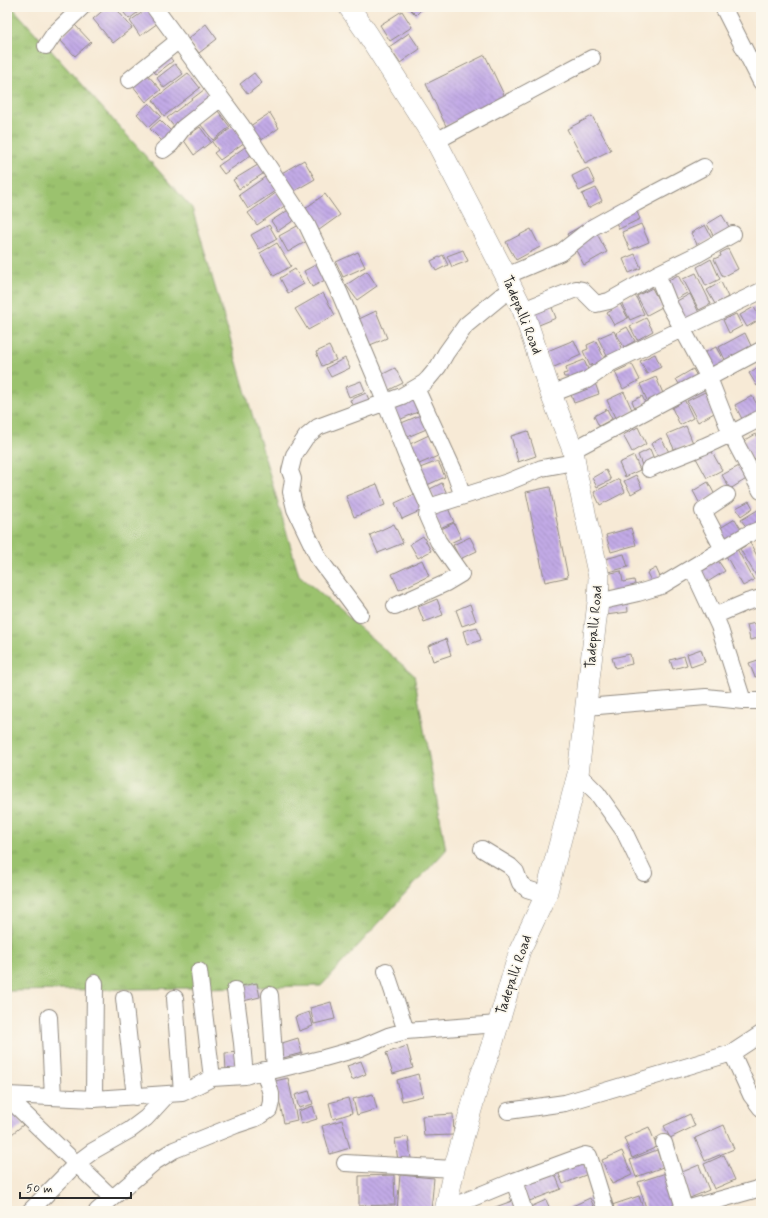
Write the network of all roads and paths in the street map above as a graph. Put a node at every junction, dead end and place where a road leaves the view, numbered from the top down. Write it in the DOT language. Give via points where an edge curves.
graph roads {
  1 [pos="82,7"];
  2 [pos="154,7"];
  3 [pos="349,7"];
  4 [pos="722,7"];
  5 [pos="179,40"];
  6 [pos="46,46"];
  7 [pos="592,58"];
  8 [pos="129,80"];
  9 [pos="761,82"];
  10 [pos="221,98"];
  11 [pos="436,142"];
  12 [pos="163,150"];
  13 [pos="704,167"];
  14 [pos="733,234"];
  15 [pos="657,274"];
  16 [pos="510,283"];
  17 [pos="761,291"];
  18 [pos="523,310"];
  19 [pos="682,328"];
  20 [pos="761,350"];
  21 [pos="709,378"];
  22 [pos="416,388"];
  23 [pos="551,394"];
  24 [pos="386,402"];
  25 [pos="761,418"];
  26 [pos="732,434"];
  27 [pos="574,456"];
  28 [pos="650,469"];
  29 [pos="761,491"];
  30 [pos="727,495"];
  31 [pos="463,496"];
  32 [pos="429,507"];
  33 [pos="761,529"];
  34 [pos="723,549"];
  35 [pos="692,568"];
  36 [pos="761,598"];
  37 [pos="598,602"];
  38 [pos="395,606"];
  39 [pos="360,614"];
  40 [pos="714,616"];
  41 [pos="743,701"];
  42 [pos="761,701"];
  43 [pos="586,707"];
  44 [pos="578,774"];
  45 [pos="482,849"];
  46 [pos="644,873"];
  47 [pos="546,895"];
  48 [pos="386,971"];
  49 [pos="199,972"];
  50 [pos="95,983"];
  51 [pos="235,990"];
  52 [pos="270,995"];
  53 [pos="124,998"];
  54 [pos="175,998"];
  55 [pos="49,1017"];
  56 [pos="498,1024"];
  57 [pos="406,1032"];
  58 [pos="761,1034"];
  59 [pos="492,1045"];
  60 [pos="732,1053"];
  61 [pos="269,1070"];
  62 [pos="245,1076"];
  63 [pos="212,1078"];
  64 [pos="175,1093"];
  65 [pos="7,1096"];
  66 [pos="53,1097"];
  67 [pos="135,1097"];
  68 [pos="94,1099"];
  69 [pos="761,1108"];
  70 [pos="508,1111"];
  71 [pos="664,1143"];
  72 [pos="77,1163"];
  73 [pos="345,1163"];
  74 [pos="454,1169"];
  75 [pos="514,1181"];
  76 [pos="761,1188"];
  77 [pos="112,1198"];
  78 [pos="453,1209"];
  79 [pos="683,1210"];
  80 [pos="30,1211"];
  81 [pos="97,1211"];
  82 [pos="524,1211"];
  83 [pos="606,1211"];
  1 -- 6 [label="street" via="54,34"];
  2 -- 5 [label="street"];
  3 -- 11 [label="street, Tadepalli Road"];
  4 -- 9 [label="street"];
  5 -- 8 [label="street"];
  5 -- 10 [label="street"];
  7 -- 11 [label="street"];
  10 -- 12 [label="street" via="183,128"];
  10 -- 24 [label="street" via="307,225 340,294"];
  11 -- 16 [label="street, Tadepalli Road"];
  13 -- 16 [label="street" via="593,227 560,253"];
  14 -- 15 [label="street"];
  15 -- 18 [label="street" via="609,301 596,304 582,290 576,289"];
  15 -- 19 [label="street"];
  16 -- 18 [label="street, Tadepalli Road"];
  16 -- 22 [label="street" via="500,297 466,325 428,380"];
  17 -- 19 [label="street"];
  18 -- 23 [label="street, Tadepalli Road"];
  19 -- 21 [label="street"];
  19 -- 23 [label="street" via="611,363 587,380"];
  20 -- 21 [label="street"];
  21 -- 26 [label="street"];
  21 -- 27 [label="street"];
  22 -- 24 [label="street"];
  22 -- 31 [label="street"];
  23 -- 27 [label="street, Tadepalli Road"];
  24 -- 32 [label="street"];
  24 -- 39 [label="street" via="318,427 306,437 294,455 290,471 293,479 291,492 302,526 319,559"];
  25 -- 26 [label="street"];
  26 -- 28 [label="street"];
  26 -- 29 [label="street"];
  27 -- 31 [label="street" via="508,482"];
  27 -- 37 [label="street, Tadepalli Road" via="582,505 599,577"];
  30 -- 34 [label="street" via="703,511"];
  31 -- 32 [label="street"];
  32 -- 38 [label="street" via="427,516 438,541 461,574"];
  33 -- 34 [label="street" via="746,534"];
  34 -- 35 [label="street"];
  35 -- 37 [label="street" via="662,586"];
  35 -- 40 [label="street"];
  36 -- 40 [label="street"];
  37 -- 43 [label="street, Tadepalli Road"];
  40 -- 41 [label="street"];
  41 -- 42 [label="street"];
  41 -- 43 [label="street" via="706,697"];
  43 -- 44 [label="street, Tadepalli Road"];
  44 -- 46 [label="street" via="597,793 624,831"];
  44 -- 47 [label="street, Tadepalli Road"];
  45 -- 47 [label="street" via="510,866 516,872 520,883 527,889"];
  47 -- 56 [label="street, Tadepalli Road" via="520,950"];
  48 -- 57 [label="street"];
  49 -- 63 [label="street"];
  50 -- 68 [label="street"];
  51 -- 62 [label="street"];
  52 -- 61 [label="street"];
  53 -- 67 [label="street"];
  54 -- 64 [label="street"];
  55 -- 66 [label="street"];
  56 -- 57 [label="street"];
  56 -- 59 [label="street, Tadepalli Road"];
  57 -- 61 [label="street" via="324,1058"];
  58 -- 60 [label="street"];
  59 -- 74 [label="street, Tadepalli Road"];
  59 -- 78 [label="street" via="490,1074"];
  60 -- 69 [label="street" via="751,1095"];
  60 -- 70 [label="street" via="565,1102"];
  61 -- 62 [label="street"];
  61 -- 77 [label="street" via="271,1102 268,1110 262,1115 174,1150 156,1161"];
  62 -- 63 [label="street"];
  63 -- 64 [label="street"];
  64 -- 67 [label="street"];
  64 -- 72 [label="street" via="136,1126"];
  65 -- 66 [label="street"];
  65 -- 72 [label="street"];
  66 -- 68 [label="street"];
  67 -- 68 [label="street"];
  71 -- 79 [label="street"];
  72 -- 77 [label="street"];
  72 -- 80 [label="street"];
  73 -- 74 [label="street"];
  74 -- 78 [label="street, Tadepalli Road"];
  75 -- 78 [label="street"];
  75 -- 82 [label="street"];
  75 -- 83 [label="street" via="582,1156 589,1156"];
  76 -- 79 [label="street"];
  77 -- 81 [label="street"];
}
